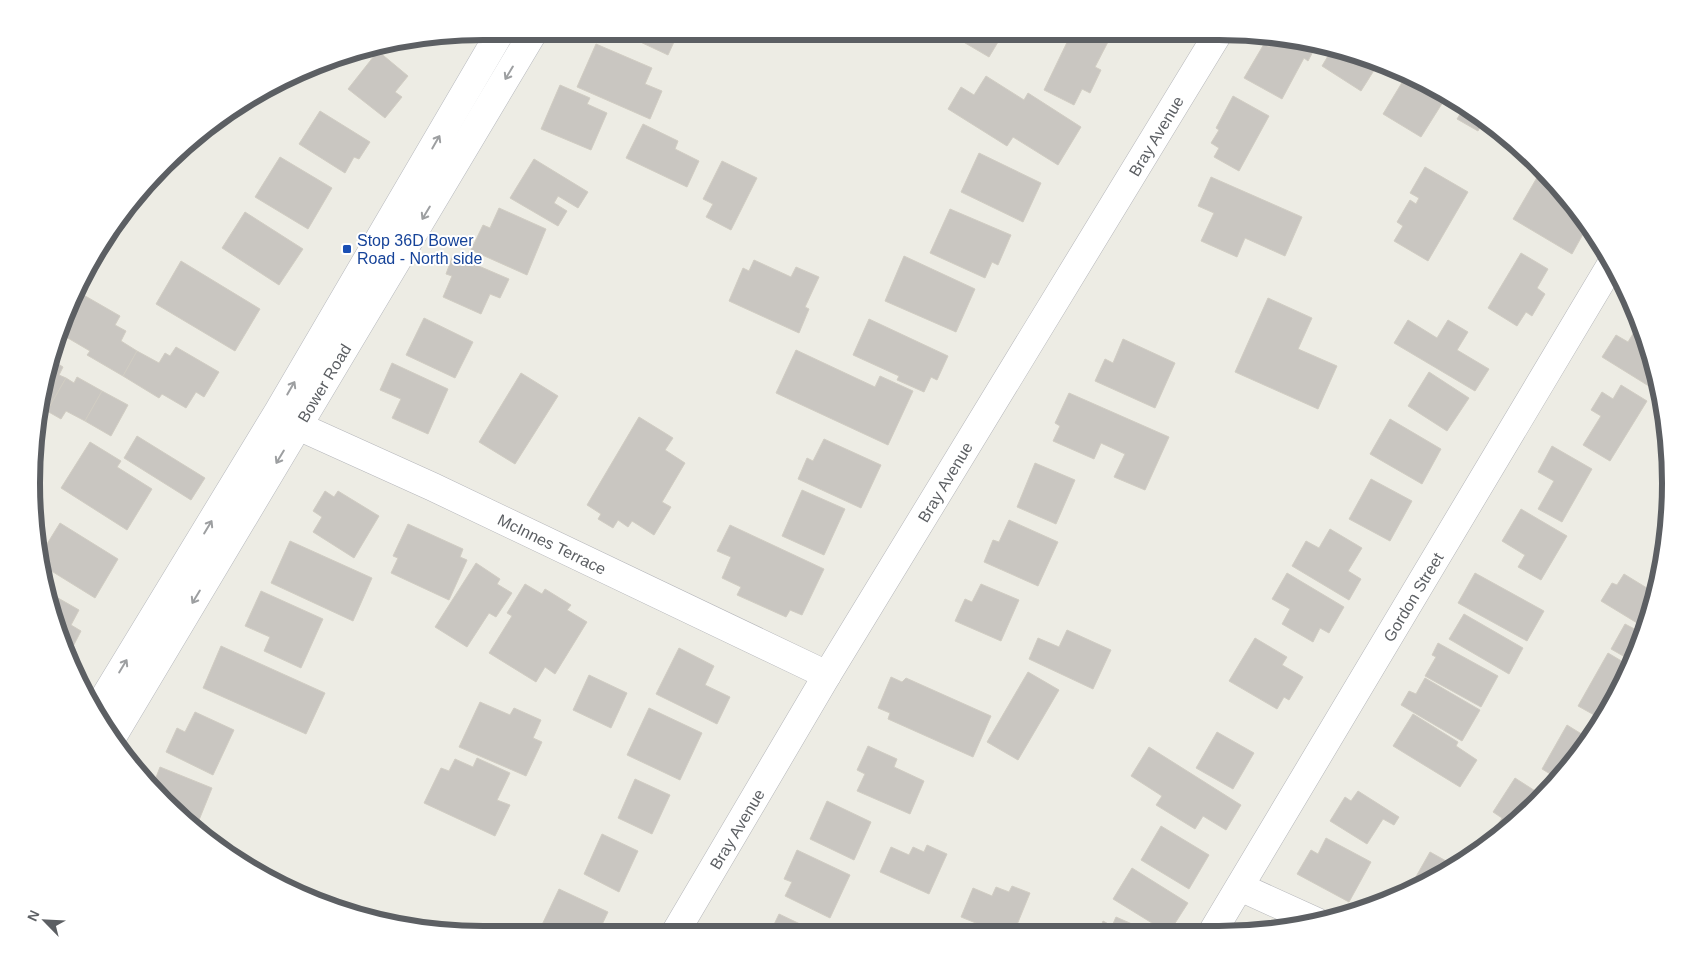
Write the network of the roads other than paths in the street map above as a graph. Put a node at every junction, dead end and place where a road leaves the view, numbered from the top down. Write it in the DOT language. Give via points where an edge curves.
graph roads {
  1 [pos="496,40"];
  2 [pos="528,40"];
  3 [pos="1214,40"];
  4 [pos="1607,271"];
  5 [pos="288,419"];
  6 [pos="827,675"];
  7 [pos="100,705"];
  8 [pos="116,730"];
  9 [pos="1240,887"];
  10 [pos="1306,917"];
  11 [pos="679,926"];
  12 [pos="1216,926"];
  5 -- 1 [label="street, Bower Road, one-way"];
  2 -- 5 [label="street, Bower Road, one-way"];
  3 -- 6 [label="street, Bray Avenue"];
  4 -- 9 [label="street, Gordon Street"];
  5 -- 6 [label="street, McInnes Terrace"];
  7 -- 5 [label="street, Bower Road, one-way"];
  5 -- 8 [label="street, Bower Road, one-way"];
  6 -- 11 [label="street, Bray Avenue"];
  9 -- 10 [label="street"];
  9 -- 12 [label="street, Gordon Street"];
}
